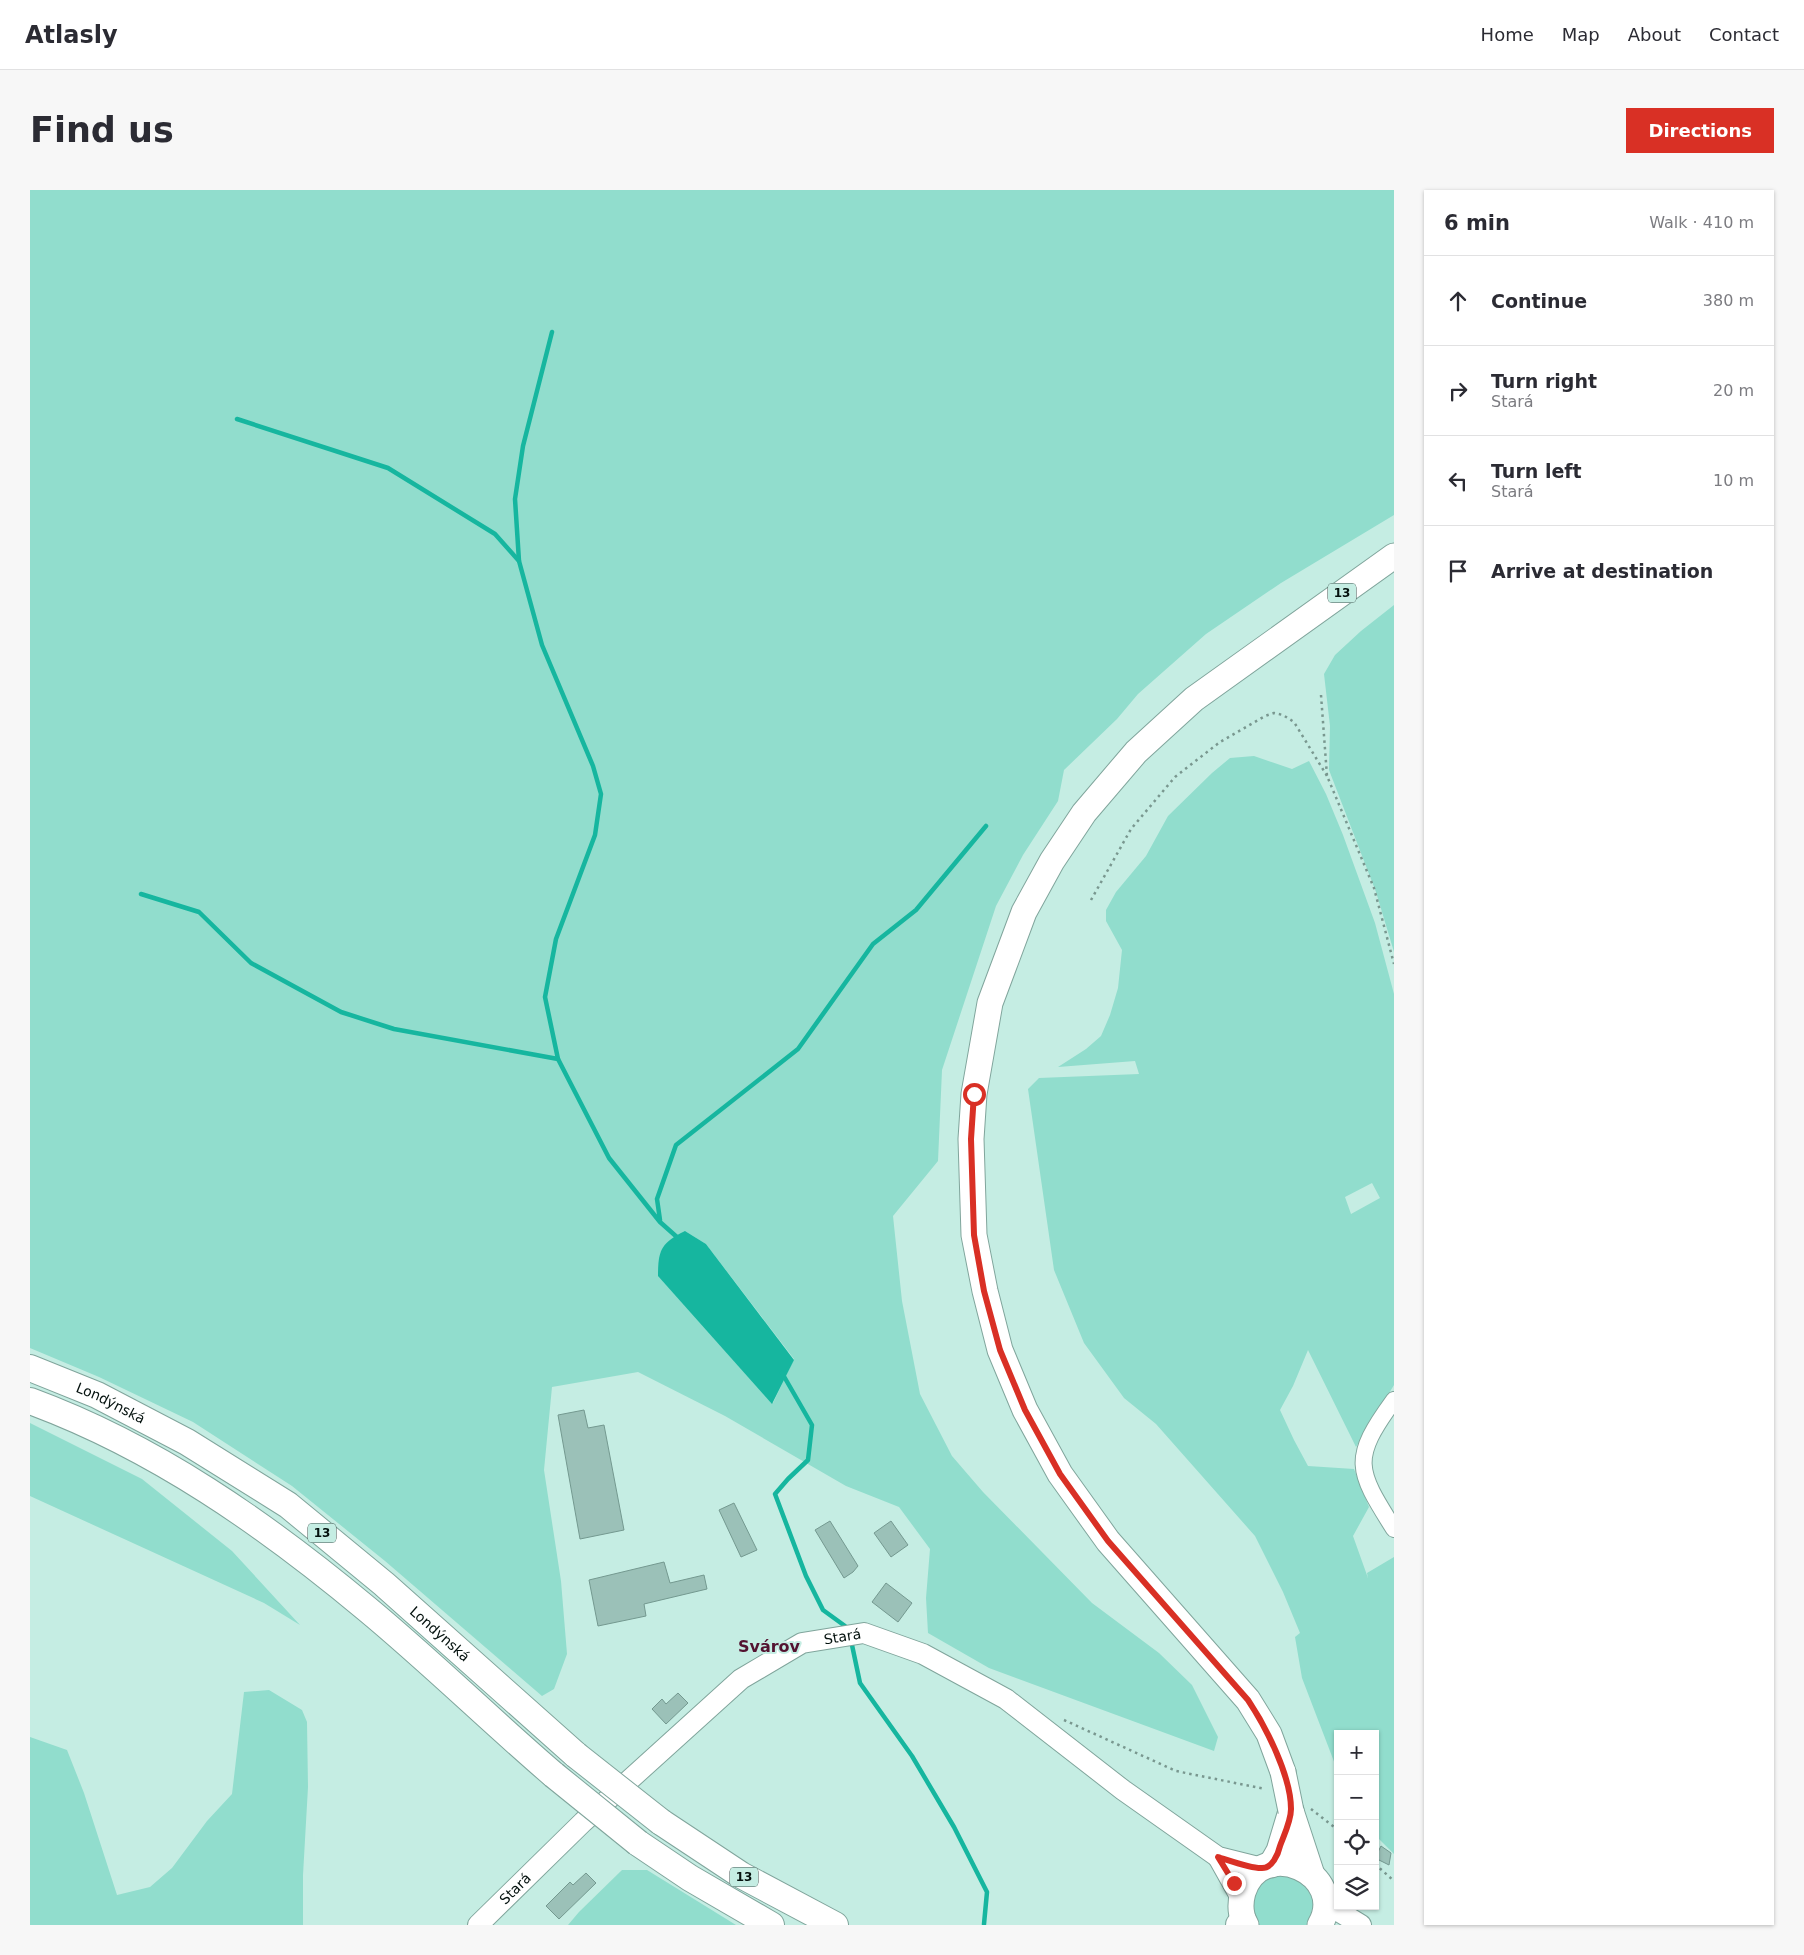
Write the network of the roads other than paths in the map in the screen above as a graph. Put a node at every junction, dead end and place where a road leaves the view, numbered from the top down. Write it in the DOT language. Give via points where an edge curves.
graph roads {
  1 [pos="1394,556"];
  2 [pos="30,1368"];
  3 [pos="1394,1400"];
  4 [pos="30,1401"];
  5 [pos="1394,1529"];
  6 [pos="1299,1809"];
  7 [pos="1218,1857"];
  8 [pos="1267,1866"];
  9 [pos="1312,1875"];
  10 [pos="1322,1914"];
  11 [pos="1242,1917"];
  12 [pos="835,1924"];
  13 [pos="478,1925"];
  14 [pos="771,1925"];
  15 [pos="1361,1925"];
  1 -- 6 [label="main road, 13, bridge" via="1194,699 1136,752 1084,813 1024,912 990,1003 974,1094 971,1139 974,1235 984,1291 1000,1350 1025,1410 1060,1474 1108,1541 1248,1700 1269,1734 1274,1780"];
  2 -- 12 [label="highway, Londýnská / 13, bridge" via="97,1395 187,1442 288,1505 384,1584 576,1755 661,1822 741,1875"];
  3 -- 5 [label="street" via="1379,1420 1365,1448 1363,1462 1368,1484"];
  4 -- 14 [label="highway, Londýnská / 13, bridge" via="124,1441 262,1526 368,1610 554,1775 638,1843 690,1878"];
  6 -- 8 [label="main road, 13" via="1279,1851"];
  6 -- 9 [label="main road, 13"];
  7 -- 8 [label="street, Stará"];
  7 -- 11 [label="street, Stará"];
  7 -- 13 [label="street, Stará" via="1123,1790 1006,1699 923,1654 864,1634 802,1643 741,1679 583,1822"];
  8 -- 9 [label="main road" via="1289,1864"];
  8 -- 11 [label="main road, 13" via="1252,1876 1245,1886"];
  9 -- 10 [label="main road, 13" via="1323,1893"];
  10 -- 15 [label="street"];
}
